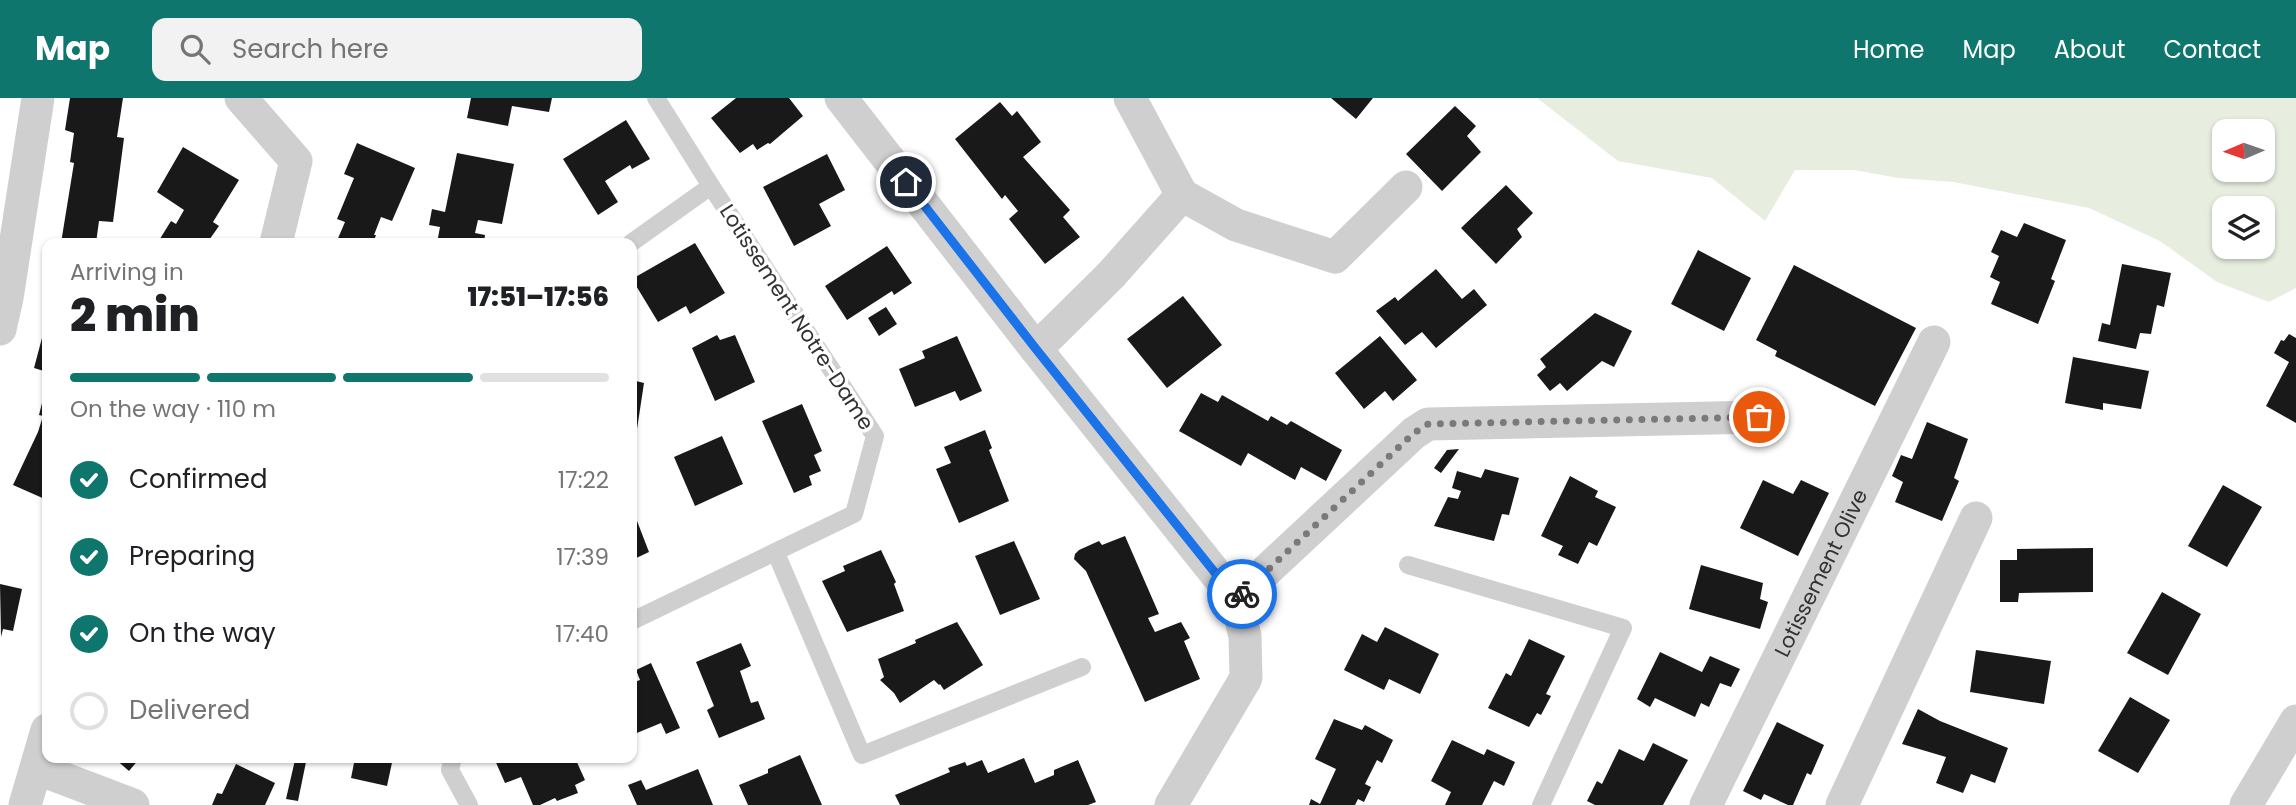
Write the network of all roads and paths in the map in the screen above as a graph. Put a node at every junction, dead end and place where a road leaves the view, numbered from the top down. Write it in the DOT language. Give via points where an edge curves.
graph roads {
  1 [pos="38,98"];
  2 [pos="241,98"];
  3 [pos="656,98"];
  4 [pos="841,98"];
  5 [pos="1130,98"];
  6 [pos="711,186"];
  7 [pos="1406,187"];
  8 [pos="1182,195"];
  9 [pos="277,238"];
  10 [pos="637,239"];
  11 [pos="0,329"];
  12 [pos="1934,342"];
  13 [pos="1036,349"];
  14 [pos="1759,417"];
  15 [pos="1976,518"];
  16 [pos="776,554"];
  17 [pos="1408,565"];
  18 [pos="1236,599"];
  19 [pos="637,619"];
  20 [pos="1082,667"];
  21 [pos="2296,721"];
  22 [pos="42,747"];
  23 [pos="452,763"];
  24 [pos="36,768"];
  25 [pos="25,805"];
  26 [pos="133,805"];
  27 [pos="470,805"];
  28 [pos="1171,805"];
  29 [pos="1541,805"];
  30 [pos="1706,805"];
  31 [pos="1842,805"];
  32 [pos="2246,805"];
  1 -- 11 [label="street"];
  2 -- 9 [label="street" via="296,161"];
  3 -- 6 [label="lane, Lotissement Notre-Dame"];
  4 -- 13 [label="street"];
  5 -- 8 [label="street"];
  6 -- 10 [label="lane"];
  6 -- 16 [label="lane, Lotissement Notre-Dame" via="875,436 854,514"];
  7 -- 8 [label="street" via="1335,257 1236,225"];
  8 -- 13 [label="street" via="1111,275"];
  12 -- 30 [label="street, Lotissement Olive"];
  13 -- 18 [label="street"];
  14 -- 18 [label="street" via="1428,424"];
  15 -- 31 [label="street"];
  16 -- 19 [label="lane, Lotissement Notre-Dame"];
  16 -- 20 [label="lane" via="862,755"];
  17 -- 29 [label="lane" via="1623,628"];
  18 -- 28 [label="street" via="1245,636 1246,678"];
  21 -- 32 [label="street"];
  22 -- 24 [label="street"];
  23 -- 27 [label="lane" via="450,770"];
  24 -- 25 [label="street"];
  24 -- 26 [label="street"];
}
